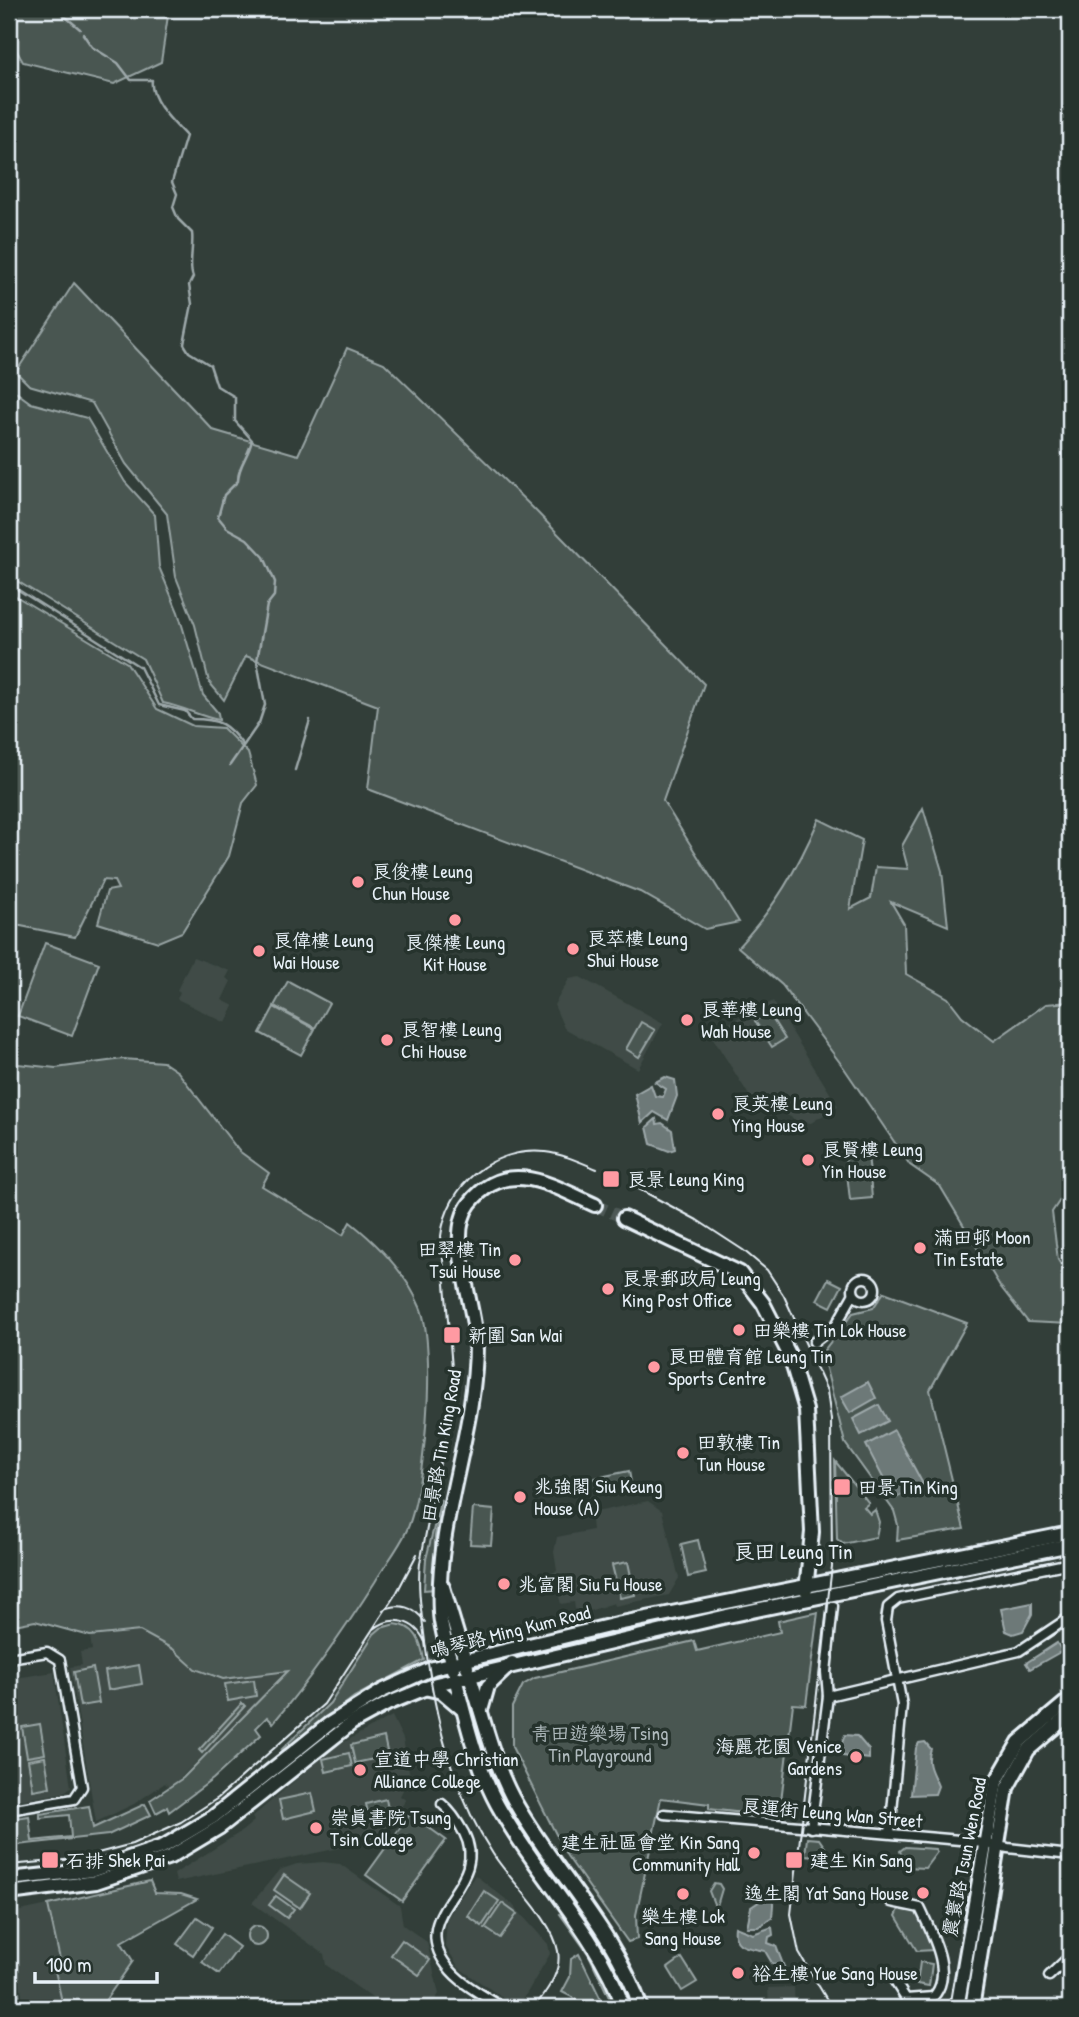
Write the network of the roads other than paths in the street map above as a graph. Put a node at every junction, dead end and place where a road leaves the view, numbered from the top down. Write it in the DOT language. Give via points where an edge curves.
graph roads {
  1 [pos="595,1205"];
  2 [pos="624,1218"];
  3 [pos="853,1295"];
  4 [pos="814,1342"];
  5 [pos="1070,1533"];
  6 [pos="1070,1545"];
  7 [pos="1070,1563"];
  8 [pos="442,1585"];
  9 [pos="806,1585"];
  10 [pos="804,1601"];
  11 [pos="833,1606"];
  12 [pos="1070,1617"];
  13 [pos="9,1658"];
  14 [pos="465,1659"];
  15 [pos="451,1662"];
  16 [pos="512,1663"];
  17 [pos="469,1674"];
  18 [pos="455,1678"];
  19 [pos="900,1679"];
  20 [pos="424,1688"];
  21 [pos="828,1696"];
  22 [pos="1070,1699"];
  23 [pos="463,1709"];
  24 [pos="481,1711"];
  25 [pos="1070,1714"];
  26 [pos="442,1804"];
  27 [pos="9,1810"];
  28 [pos="664,1814"];
  29 [pos="811,1828"];
  30 [pos="890,1833"];
  31 [pos="984,1843"];
  32 [pos="997,1846"];
  33 [pos="1070,1855"];
  34 [pos="9,1879"];
  35 [pos="9,1893"];
  36 [pos="891,1902"];
  37 [pos="1070,1956"];
  38 [pos="1049,1976"];
  39 [pos="894,1980"];
  40 [pos="9,1985"];
  41 [pos="13,2008"];
  42 [pos="503,2008"];
  43 [pos="624,2008"];
  44 [pos="640,2008"];
  45 [pos="957,2008"];
  46 [pos="972,2008"];
  1 -- 8 [label="main road, 田景路 Tin King Road" via="522,1177 484,1190 464,1213 460,1246 475,1325 476,1359 445,1530"];
  2 -- 9 [label="main road" via="740,1273 759,1295 775,1326 799,1379 806,1410 812,1524"];
  3 -- 4 [label="street" via="836,1325"];
  5 -- 9 [label="main road, 鳴琴路 Ming Kum Road"];
  6 -- 10 [label="main road, 鳴琴路 Ming Kum Road"];
  7 -- 19 [label="street" via="892,1602 886,1614"];
  8 -- 14 [label="main road, 田景路 Tin King Road"];
  8 -- 15 [label="main road, 田景路 Tin King Road" via="440,1614"];
  9 -- 10 [label="main road"];
  9 -- 14 [label="main road, 鳴琴路 Ming Kum Road"];
  10 -- 16 [label="main road, 鳴琴路 Ming Kum Road"];
  11 -- 21 [label="street"];
  12 -- 19 [label="street" via="1019,1651"];
  13 -- 27 [label="street" via="47,1652 60,1660 82,1787 74,1799"];
  14 -- 15 [label="main road, 鳴琴路 Ming Kum Road"];
  14 -- 17 [label="main road, 田景路 Tin King Road"];
  15 -- 18 [label="main road, 田景路 Tin King Road"];
  15 -- 34 [label="main road, 鳴琴路 Ming Kum Road" via="346,1712 213,1817 164,1846 93,1870"];
  16 -- 17 [label="main road, 鳴琴路 Ming Kum Road"];
  16 -- 24 [label="main road" via="488,1686"];
  17 -- 18 [label="main road, 鳴琴路 Ming Kum Road"];
  17 -- 24 [label="main road, 田景路 Tin King Road"];
  18 -- 20 [label="main road, 鳴琴路 Ming Kum Road"];
  18 -- 23 [label="main road, 田景路 Tin King Road"];
  19 -- 21 [label="street"];
  19 -- 30 [label="street" via="902,1705"];
  20 -- 23 [label="main road" via="447,1695"];
  20 -- 35 [label="main road, 鳴琴路 Ming Kum Road" via="335,1734 220,1827 170,1857 96,1882"];
  21 -- 29 [label="street"];
  22 -- 31 [label="main road, 震寰路 Tsun Wen Road" via="1027,1733 1006,1761 992,1794"];
  23 -- 43 [label="main road, 田景路 Tin King Road" via="479,1765 498,1806 594,1945"];
  24 -- 44 [label="main road, 田景路 Tin King Road" via="508,1790 610,1941"];
  25 -- 32 [label="main road, 震寰路 Tsun Wen Road" via="1035,1742 1015,1770"];
  26 -- 42 [label="street" via="456,1818 472,1857 468,1872 440,1916 438,1947 454,1974"];
  28 -- 29 [label="street, 良運街 Leung Wan Street"];
  29 -- 30 [label="street, 良運街 Leung Wan Street"];
  30 -- 31 [label="street, 良運街 Leung Wan Street"];
  31 -- 32 [label="street, 良運街 Leung Wan Street"];
  31 -- 45 [label="main road, 震寰路 Tsun Wen Road"];
  32 -- 33 [label="street, 良運街 Leung Wan Street"];
  32 -- 46 [label="main road, 震寰路 Tsun Wen Road"];
  36 -- 39 [label="street" via="920,1908 942,1964 933,1997 906,1999"];
  37 -- 38 [label="street"];
  40 -- 41 [label="main road"];
}
